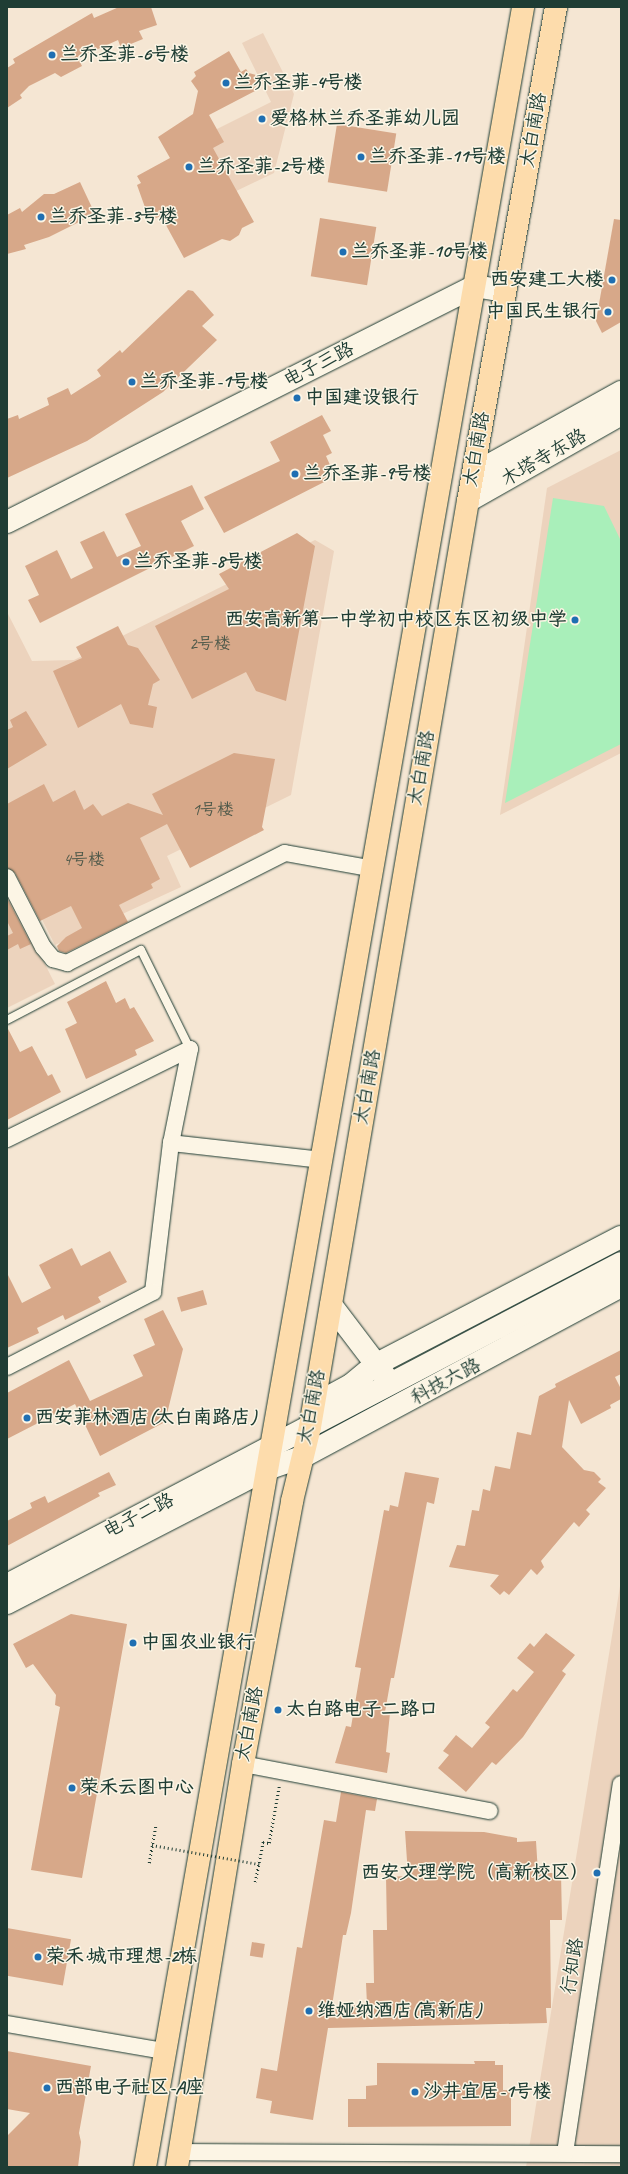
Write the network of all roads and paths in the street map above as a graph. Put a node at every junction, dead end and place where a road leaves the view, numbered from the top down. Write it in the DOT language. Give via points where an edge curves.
graph roads {
  1 [pos="523,7"];
  2 [pos="556,7"];
  3 [pos="475,286"];
  4 [pos="504,291"];
  5 [pos="621,392"];
  6 [pos="621,414"];
  7 [pos="473,474"];
  8 [pos="468,502"];
  9 [pos="7,522"];
  10 [pos="374,869"];
  11 [pos="7,877"];
  12 [pos="7,1020"];
  13 [pos="190,1049"];
  14 [pos="7,1139"];
  15 [pos="171,1143"];
  16 [pos="323,1160"];
  17 [pos="621,1237"];
  18 [pos="621,1263"];
  19 [pos="621,1286"];
  20 [pos="331,1305"];
  21 [pos="621,1305"];
  22 [pos="375,1365"];
  23 [pos="7,1367"];
  24 [pos="393,1384"];
  25 [pos="314,1405"];
  26 [pos="310,1427"];
  27 [pos="272,1447"];
  28 [pos="300,1465"];
  29 [pos="267,1470"];
  30 [pos="7,1585"];
  31 [pos="7,1603"];
  32 [pos="243,1764"];
  33 [pos="282,1771"];
  34 [pos="621,1784"];
  35 [pos="490,1810"];
  36 [pos="156,1825"];
  37 [pos="152,1845"];
  38 [pos="149,1863"];
  39 [pos="259,1864"];
  40 [pos="255,1882"];
  41 [pos="7,2024"];
  42 [pos="164,2051"];
  43 [pos="565,2153"];
  44 [pos="621,2154"];
  45 [pos="178,2159"];
  46 [pos="145,2167"];
  1 -- 3 [label="main road, 太白南路"];
  2 -- 4 [label="main road, 太白南路"];
  3 -- 4 [label="main road"];
  3 -- 9 [label="main road, 电子三路"];
  3 -- 10 [label="main road, 太白南路"];
  4 -- 7 [label="main road, 太白南路"];
  5 -- 7 [label="main road, 木塔寺东路"];
  6 -- 8 [label="main road, 木塔寺东路"];
  7 -- 8 [label="main road, 太白南路"];
  8 -- 20 [label="main road, 太白南路"];
  10 -- 11 [label="street" via="285,853 67,963 53,959 43,947"];
  10 -- 16 [label="main road, 太白南路"];
  12 -- 13 [label="lane" via="141,950"];
  13 -- 14 [label="street"];
  13 -- 15 [label="street"];
  15 -- 16 [label="street"];
  15 -- 23 [label="street" via="153,1292"];
  16 -- 27 [label="main road, 太白南路"];
  17 -- 22 [label="main road"];
  18 -- 24 [label="main road, 科技六路"];
  19 -- 28 [label="main road, 科技六路"];
  20 -- 22 [label="main road"];
  20 -- 25 [label="main road, 太白南路"];
  21 -- 28 [label="main road"];
  22 -- 24 [label="main road"];
  22 -- 25 [label="main road" via="350,1385"];
  24 -- 26 [label="main road, 科技六路"];
  25 -- 26 [label="main road, 太白南路"];
  26 -- 27 [label="main road, 科技六路"];
  26 -- 28 [label="main road, 太白南路"];
  27 -- 29 [label="main road, 太白南路"];
  27 -- 30 [label="main road, 电子二路"];
  28 -- 29 [label="main road, 科技六路"];
  28 -- 32 [label="main road, 太白南路"];
  29 -- 31 [label="main road, 电子二路"];
  29 -- 42 [label="main road, 太白南路"];
  32 -- 33 [label="street"];
  32 -- 45 [label="main road, 太白南路"];
  33 -- 35 [label="street"];
  33 -- 39 [label="path" via="269,1843 262,1842"];
  34 -- 43 [label="street, 行知路"];
  36 -- 37 [label="path"];
  37 -- 38 [label="path"];
  37 -- 39 [label="path, bridge"];
  39 -- 40 [label="path"];
  41 -- 42 [label="street"];
  42 -- 46 [label="main road, 太白南路"];
  43 -- 44 [label="street"];
  43 -- 45 [label="street"];
}
